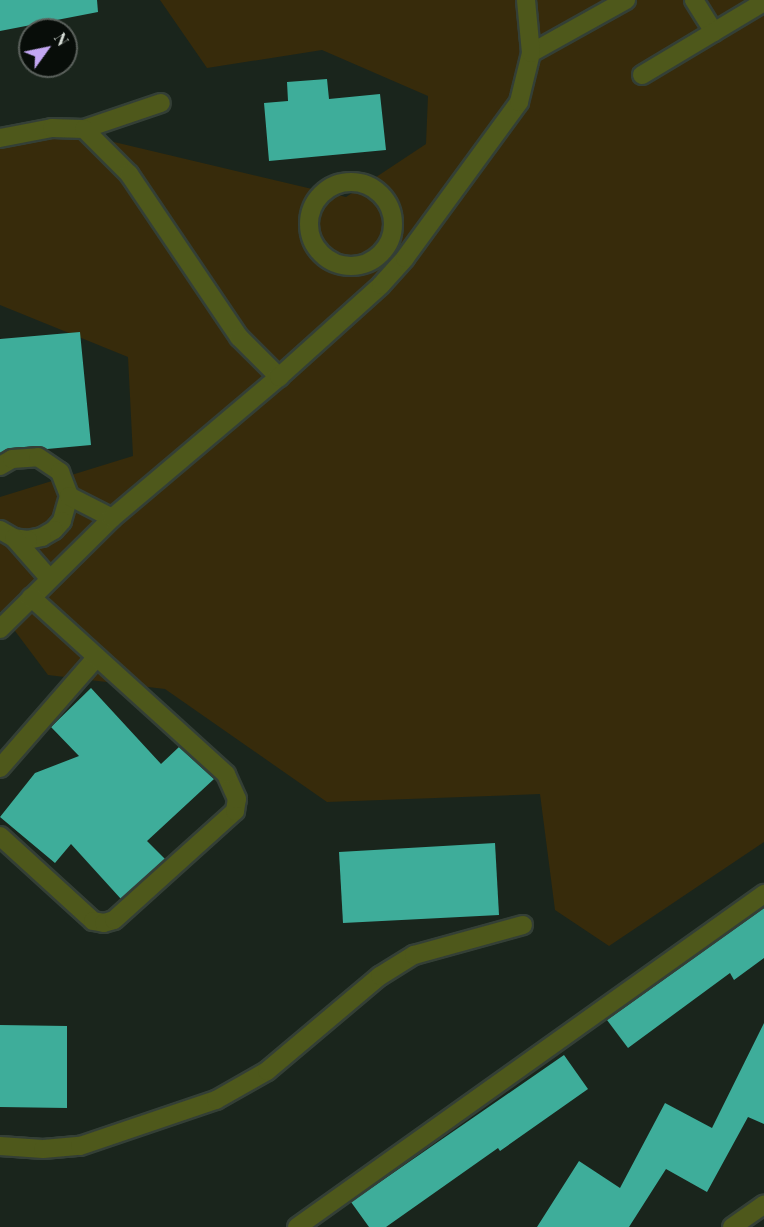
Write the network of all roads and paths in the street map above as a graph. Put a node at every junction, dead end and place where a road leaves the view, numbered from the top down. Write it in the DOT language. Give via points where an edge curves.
graph roads {
  1 [pos="526,0"];
  2 [pos="626,0"];
  3 [pos="694,0"];
  4 [pos="764,2"];
  5 [pos="714,32"];
  6 [pos="531,53"];
  7 [pos="642,75"];
  8 [pos="162,103"];
  9 [pos="84,129"];
  10 [pos="0,138"];
  11 [pos="386,246"];
  12 [pos="405,258"];
  13 [pos="279,377"];
  14 [pos="0,466"];
  15 [pos="69,496"];
  16 [pos="112,518"];
  17 [pos="7,534"];
  18 [pos="49,578"];
  19 [pos="31,597"];
  20 [pos="0,629"];
  21 [pos="97,657"];
  22 [pos="0,768"];
  23 [pos="0,836"];
  24 [pos="764,894"];
  25 [pos="523,925"];
  26 [pos="0,1146"];
  27 [pos="764,1205"];
  28 [pos="297,1227"];
  29 [pos="732,1227"];
  1 -- 6 [label="street"];
  2 -- 6 [label="street"];
  3 -- 5 [label="street"];
  4 -- 5 [label="street"];
  5 -- 7 [label="street"];
  6 -- 12 [label="street" via="519,102"];
  8 -- 9 [label="street"];
  9 -- 10 [label="street" via="52,128"];
  9 -- 13 [label="street" via="129,174 239,337"];
  11 -- 11 [label="street" via="366,263 352,266 325,256 310,232 314,204 335,185 350,182 374,189 390,209 391,235"];
  11 -- 12 [label="street"];
  12 -- 13 [label="street" via="381,285"];
  13 -- 16 [label="street"];
  14 -- 15 [label="street" via="12,459 39,457 60,472"];
  15 -- 16 [label="street"];
  15 -- 17 [label="street" via="68,509 54,530 28,540"];
  16 -- 18 [label="street"];
  17 -- 18 [label="street"];
  18 -- 19 [label="street"];
  19 -- 20 [label="street"];
  19 -- 21 [label="street"];
  21 -- 22 [label="street"];
  21 -- 23 [label="street" via="226,774 237,799 235,811 114,920 104,923 93,921"];
  24 -- 28 [label="street"];
  25 -- 26 [label="street" via="414,955 380,976 267,1071 216,1100 80,1146"];
  27 -- 29 [label="street"];
}
